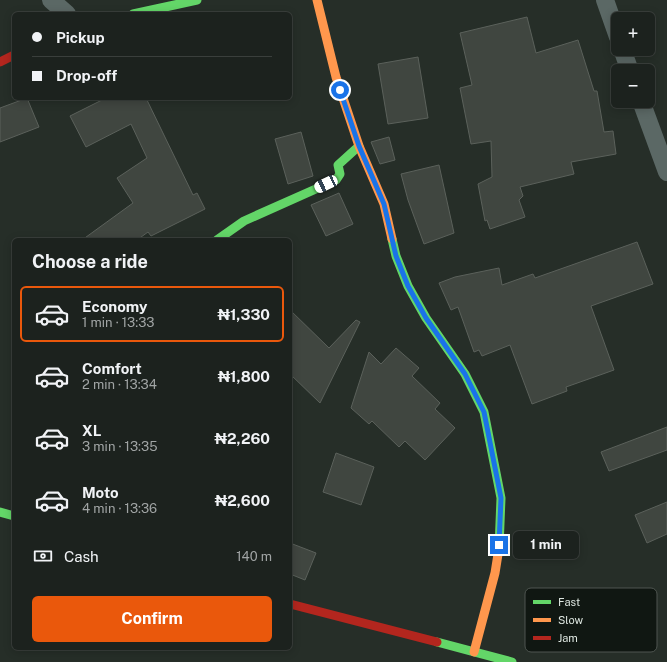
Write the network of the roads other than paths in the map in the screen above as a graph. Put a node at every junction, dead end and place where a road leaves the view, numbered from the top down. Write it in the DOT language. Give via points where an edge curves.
graph roads {
  1 [pos="51,0"];
  2 [pos="197,0"];
  3 [pos="318,0"];
  4 [pos="605,0"];
  5 [pos="65,12"];
  6 [pos="141,12"];
  7 [pos="611,17"];
  8 [pos="12,56"];
  9 [pos="0,62"];
  10 [pos="644,108"];
  11 [pos="359,146"];
  12 [pos="667,172"];
  13 [pos="220,238"];
  14 [pos="0,512"];
  15 [pos="12,515"];
  16 [pos="292,605"];
  17 [pos="474,652"];
  18 [pos="512,662"];
  1 -- 5 [label="street"];
  2 -- 6 [label="street"];
  3 -- 11 [label="street" via="336,77"];
  4 -- 7 [label="street"];
  8 -- 9 [label="street"];
  10 -- 12 [label="street"];
  11 -- 13 [label="street" via="338,165 340,174 336,180 244,221"];
  11 -- 17 [label="street" via="384,204 396,256 408,286 426,318 465,374 484,412 501,498 495,573"];
  14 -- 15 [label="street"];
  16 -- 17 [label="street"];
  17 -- 18 [label="street"];
}
